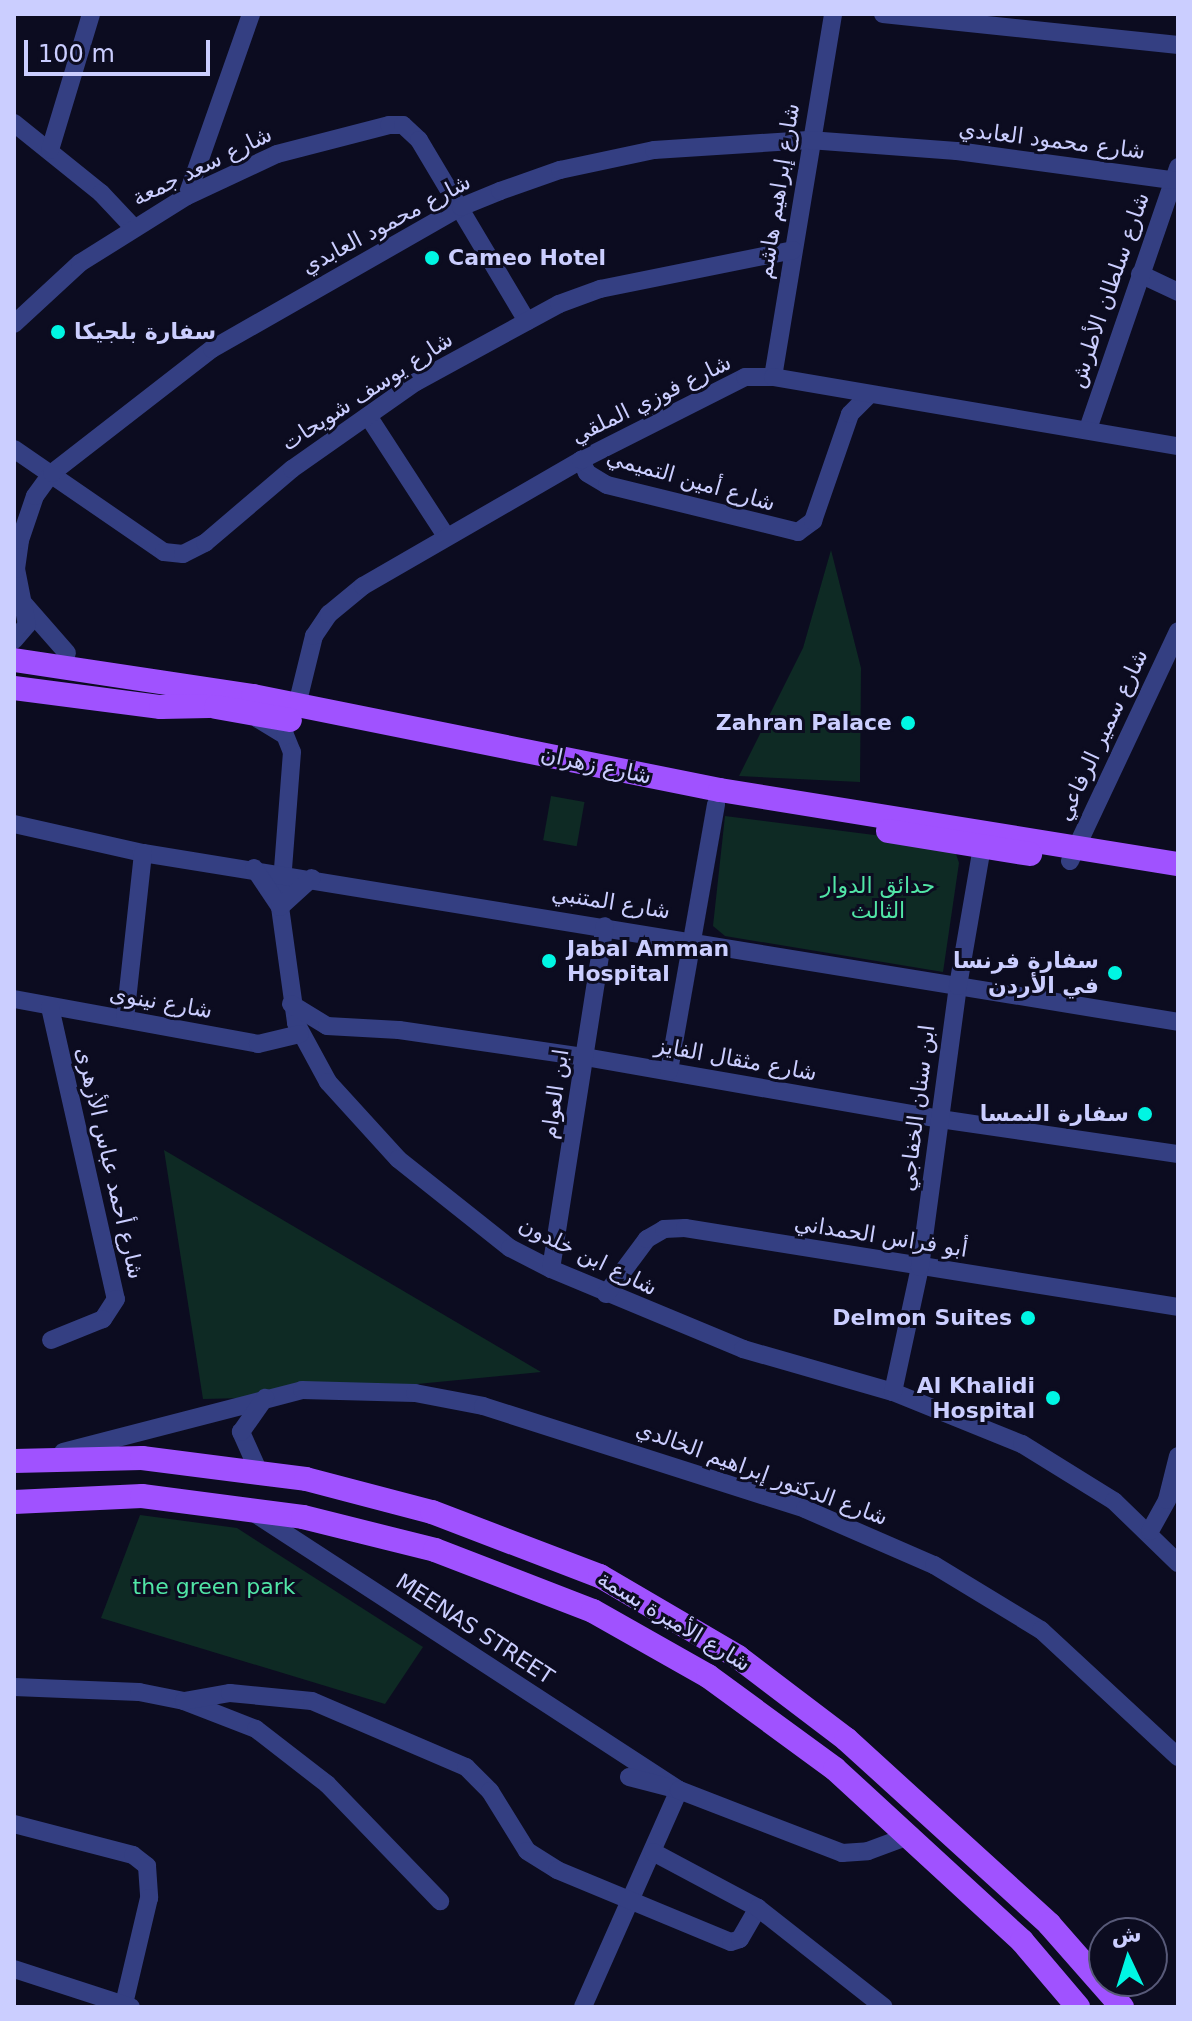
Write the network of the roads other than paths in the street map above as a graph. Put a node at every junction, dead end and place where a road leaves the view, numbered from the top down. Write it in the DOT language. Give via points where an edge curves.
graph roads {
  1 [pos="91,14"];
  2 [pos="251,14"];
  3 [pos="833,14"];
  4 [pos="883,14"];
  5 [pos="1178,45"];
  6 [pos="14,123"];
  7 [pos="809,140"];
  8 [pos="50,150"];
  9 [pos="1175,174"];
  10 [pos="187,196"];
  11 [pos="461,207"];
  12 [pos="133,227"];
  13 [pos="793,250"];
  14 [pos="1140,274"];
  15 [pos="1178,292"];
  16 [pos="527,321"];
  17 [pos="14,324"];
  18 [pos="773,377"];
  19 [pos="870,394"];
  20 [pos="368,416"];
  21 [pos="1088,429"];
  22 [pos="1178,446"];
  23 [pos="14,449"];
  24 [pos="581,460"];
  25 [pos="52,473"];
  26 [pos="446,536"];
  27 [pos="24,604"];
  28 [pos="1178,631"];
  29 [pos="14,642"];
  30 [pos="67,653"];
  31 [pos="14,660"];
  32 [pos="14,674"];
  33 [pos="14,688"];
  34 [pos="251,705"];
  35 [pos="297,705"];
  36 [pos="209,706"];
  37 [pos="716,804"];
  38 [pos="14,824"];
  39 [pos="36,831"];
  40 [pos="14,833"];
  41 [pos="984,838"];
  42 [pos="286,841"];
  43 [pos="143,853"];
  44 [pos="1073,854"];
  45 [pos="1178,864"];
  46 [pos="251,870"];
  47 [pos="282,873"];
  48 [pos="312,878"];
  49 [pos="1178,878"];
  50 [pos="280,907"];
  51 [pos="605,926"];
  52 [pos="690,939"];
  53 [pos="958,986"];
  54 [pos="14,999"];
  55 [pos="291,1004"];
  56 [pos="50,1007"];
  57 [pos="125,1019"];
  58 [pos="1178,1022"];
  59 [pos="300,1034"];
  60 [pos="585,1057"];
  61 [pos="669,1071"];
  62 [pos="940,1119"];
  63 [pos="1178,1154"];
  64 [pos="920,1267"];
  65 [pos="551,1269"];
  66 [pos="606,1294"];
  67 [pos="1178,1307"];
  68 [pos="51,1340"];
  69 [pos="893,1392"];
  70 [pos="265,1398"];
  71 [pos="1178,1456"];
  72 [pos="20,1461"];
  73 [pos="258,1470"];
  74 [pos="14,1502"];
  75 [pos="246,1508"];
  76 [pos="1150,1531"];
  77 [pos="1178,1563"];
  78 [pos="14,1687"];
  79 [pos="184,1701"];
  80 [pos="1178,1757"];
  81 [pos="629,1777"];
  82 [pos="679,1790"];
  83 [pos="14,1824"];
  84 [pos="911,1835"];
  85 [pos="653,1852"];
  86 [pos="630,1900"];
  87 [pos="440,1901"];
  88 [pos="758,1908"];
  89 [pos="15,1972"];
  90 [pos="128,2006"];
  91 [pos="583,2007"];
  92 [pos="884,2007"];
  93 [pos="1078,2007"];
  94 [pos="1122,2007"];
  1 -- 8 [label="street"];
  2 -- 10 [label="street"];
  3 -- 7 [label="street, شارع إبراهيم هاشم"];
  4 -- 5 [label="street"];
  6 -- 8 [label="street"];
  7 -- 9 [label="street, شارع محمود العابدي"];
  7 -- 11 [label="street, شارع محمود العابدي" via="717,143 601,159"];
  7 -- 13 [label="street, شارع إبراهيم هاشم"];
  8 -- 12 [label="street"];
  9 -- 14 [label="street, شارع سلطان الأطرش"];
  10 -- 11 [label="street, شارع سعد جمعة" via="277,154 389,125 412,132"];
  10 -- 12 [label="street, شارع سعد جمعة"];
  11 -- 16 [label="street, شارع سعد جمعة"];
  11 -- 25 [label="street, شارع محمود العابدي" via="212,349"];
  12 -- 17 [label="street, شارع سعد جمعة" via="55,284"];
  13 -- 16 [label="street, شارع يوسف شويحات" via="600,289"];
  13 -- 18 [label="street, شارع إبراهيم هاشم"];
  14 -- 15 [label="street"];
  14 -- 21 [label="street, شارع سلطان الأطرش"];
  16 -- 20 [label="street, شارع يوسف شويحات"];
  18 -- 19 [label="street, شارع فوزي الملقي"];
  18 -- 24 [label="street, شارع فوزي الملقي" via="731,383"];
  19 -- 21 [label="street, شارع فوزي الملقي"];
  19 -- 24 [label="street, شارع أمين التميمي" via="850,414 813,521 798,532 607,485 587,473"];
  20 -- 25 [label="street, شارع يوسف شويحات" via="292,469 205,543 183,554 164,552"];
  20 -- 26 [label="street"];
  21 -- 22 [label="street, شارع فوزي الملقي"];
  23 -- 25 [label="street, شارع يوسف شويحات"];
  24 -- 26 [label="street, شارع فوزي الملقي"];
  25 -- 27 [label="street, شارع محمود العابدي" via="35,496 20,540 16,569"];
  26 -- 35 [label="street, شارع فوزي الملقي" via="363,586 329,614 309,648"];
  27 -- 29 [label="street, شارع محمود العابدي" via="25,631"];
  27 -- 30 [label="street"];
  28 -- 44 [label="street, شارع سمير الرفاعي"];
  29 -- 30 [label="main road"];
  30 -- 34 [label="main road" via="218,682"];
  31 -- 34 [label="main road, شارع زهران"];
  32 -- 36 [label="main road, شارع زهران"];
  33 -- 36 [label="main road" via="161,707"];
  34 -- 35 [label="main road, شارع زهران"];
  34 -- 36 [label="main road, شارع زهران"];
  34 -- 37 [label="main road, شارع زهران"];
  34 -- 42 [label="street, شارع ابن خلدون" via="290,743"];
  35 -- 41 [label="main road, شارع زهران"];
  37 -- 41 [label="main road, شارع زهران"];
  37 -- 52 [label="street"];
  38 -- 39 [label="street, شارع المتنبي"];
  39 -- 40 [label="street, شارع المتنبي"];
  39 -- 43 [label="street, شارع المتنبي"];
  41 -- 44 [label="main road, شارع زهران"];
  41 -- 53 [label="street, ابن سنان الخفاجي"];
  42 -- 46 [label="street" via="273,858"];
  42 -- 47 [label="street, شارع ابن خلدون"];
  43 -- 46 [label="street, شارع المتنبي"];
  43 -- 57 [label="street"];
  44 -- 45 [label="main road, شارع زهران"];
  44 -- 49 [label="main road, شارع زهران"];
  46 -- 47 [label="street, شارع المتنبي"];
  46 -- 50 [label="street"];
  47 -- 48 [label="street, شارع المتنبي"];
  47 -- 50 [label="street, شارع ابن خلدون"];
  48 -- 50 [label="street"];
  48 -- 51 [label="street, شارع المتنبي"];
  50 -- 55 [label="street, شارع ابن خلدون"];
  51 -- 52 [label="street, شارع المتنبي"];
  51 -- 60 [label="street, ابن العوام"];
  52 -- 53 [label="street, شارع المتنبي"];
  52 -- 61 [label="street"];
  53 -- 58 [label="street, شارع المتنبي"];
  53 -- 62 [label="street, ابن سنان الخفاجي"];
  54 -- 56 [label="street, شارع نينوى"];
  55 -- 59 [label="street, شارع ابن خلدون"];
  55 -- 60 [label="street, شارع مثقال الفايز" via="327,1026 399,1030"];
  56 -- 57 [label="street, شارع نينوى"];
  56 -- 68 [label="street, شارع أحمد عباس الأزهرى" via="116,1299 103,1319"];
  57 -- 59 [label="street, شارع نينوى" via="258,1044"];
  59 -- 65 [label="street, شارع ابن خلدون" via="328,1082 398,1159 510,1248"];
  60 -- 61 [label="street, شارع مثقال الفايز"];
  60 -- 65 [label="street, ابن العوام"];
  61 -- 62 [label="street, شارع مثقال الفايز"];
  62 -- 63 [label="street, شارع مثقال الفايز"];
  62 -- 64 [label="street, ابن سنان الخفاجي"];
  64 -- 66 [label="street, أبو فراس الحمداني" via="708,1231 664,1229 632,1254"];
  64 -- 67 [label="street, أبو فراس الحمداني"];
  64 -- 69 [label="street, ابن سنان الخفاجي"];
  65 -- 66 [label="street, شارع ابن خلدون"];
  66 -- 69 [label="street, شارع ابن خلدون" via="743,1349"];
  69 -- 76 [label="street, شارع ابن خلدون" via="1022,1444 1076,1475"];
  70 -- 72 [label="street, شارع الدكتور إبراهيم الخالدي"];
  70 -- 73 [label="street" via="241,1432"];
  70 -- 80 [label="street, شارع الدكتور إبراهيم الخالدي" via="332,1389 460,1400 805,1509 934,1565 1011,1609 1065,1650"];
  71 -- 76 [label="street" via="1167,1500"];
  72 -- 73 [label="main road, شارع الأميرة بسمة" via="142,1458"];
  73 -- 94 [label="main road, شارع الأميرة بسمة" via="432,1512 583,1569 666,1611 784,1689 893,1779 1049,1924"];
  74 -- 75 [label="main road, شارع الأميرة بسمة" via="99,1495"];
  75 -- 82 [label="street, MEENAS STREET"];
  75 -- 84 [label="main road, شارع الأميرة بسمة" via="422,1546 593,1611 745,1700"];
  76 -- 77 [label="street, شارع ابن خلدون"];
  78 -- 79 [label="street" via="114,1689"];
  79 -- 86 [label="street" via="230,1693 297,1698 436,1753 474,1773 534,1857"];
  79 -- 87 [label="street" via="243,1723 292,1754"];
  81 -- 82 [label="street"];
  82 -- 84 [label="street" via="842,1853 868,1851"];
  82 -- 85 [label="street"];
  83 -- 90 [label="street" via="133,1855 147,1866 149,1898"];
  84 -- 93 [label="main road, شارع الأميرة بسمة" via="1022,1941"];
  85 -- 86 [label="street"];
  85 -- 88 [label="street"];
  86 -- 88 [label="street" via="731,1942 740,1939"];
  86 -- 91 [label="street"];
  88 -- 92 [label="street"];
  89 -- 90 [label="street"];
}
